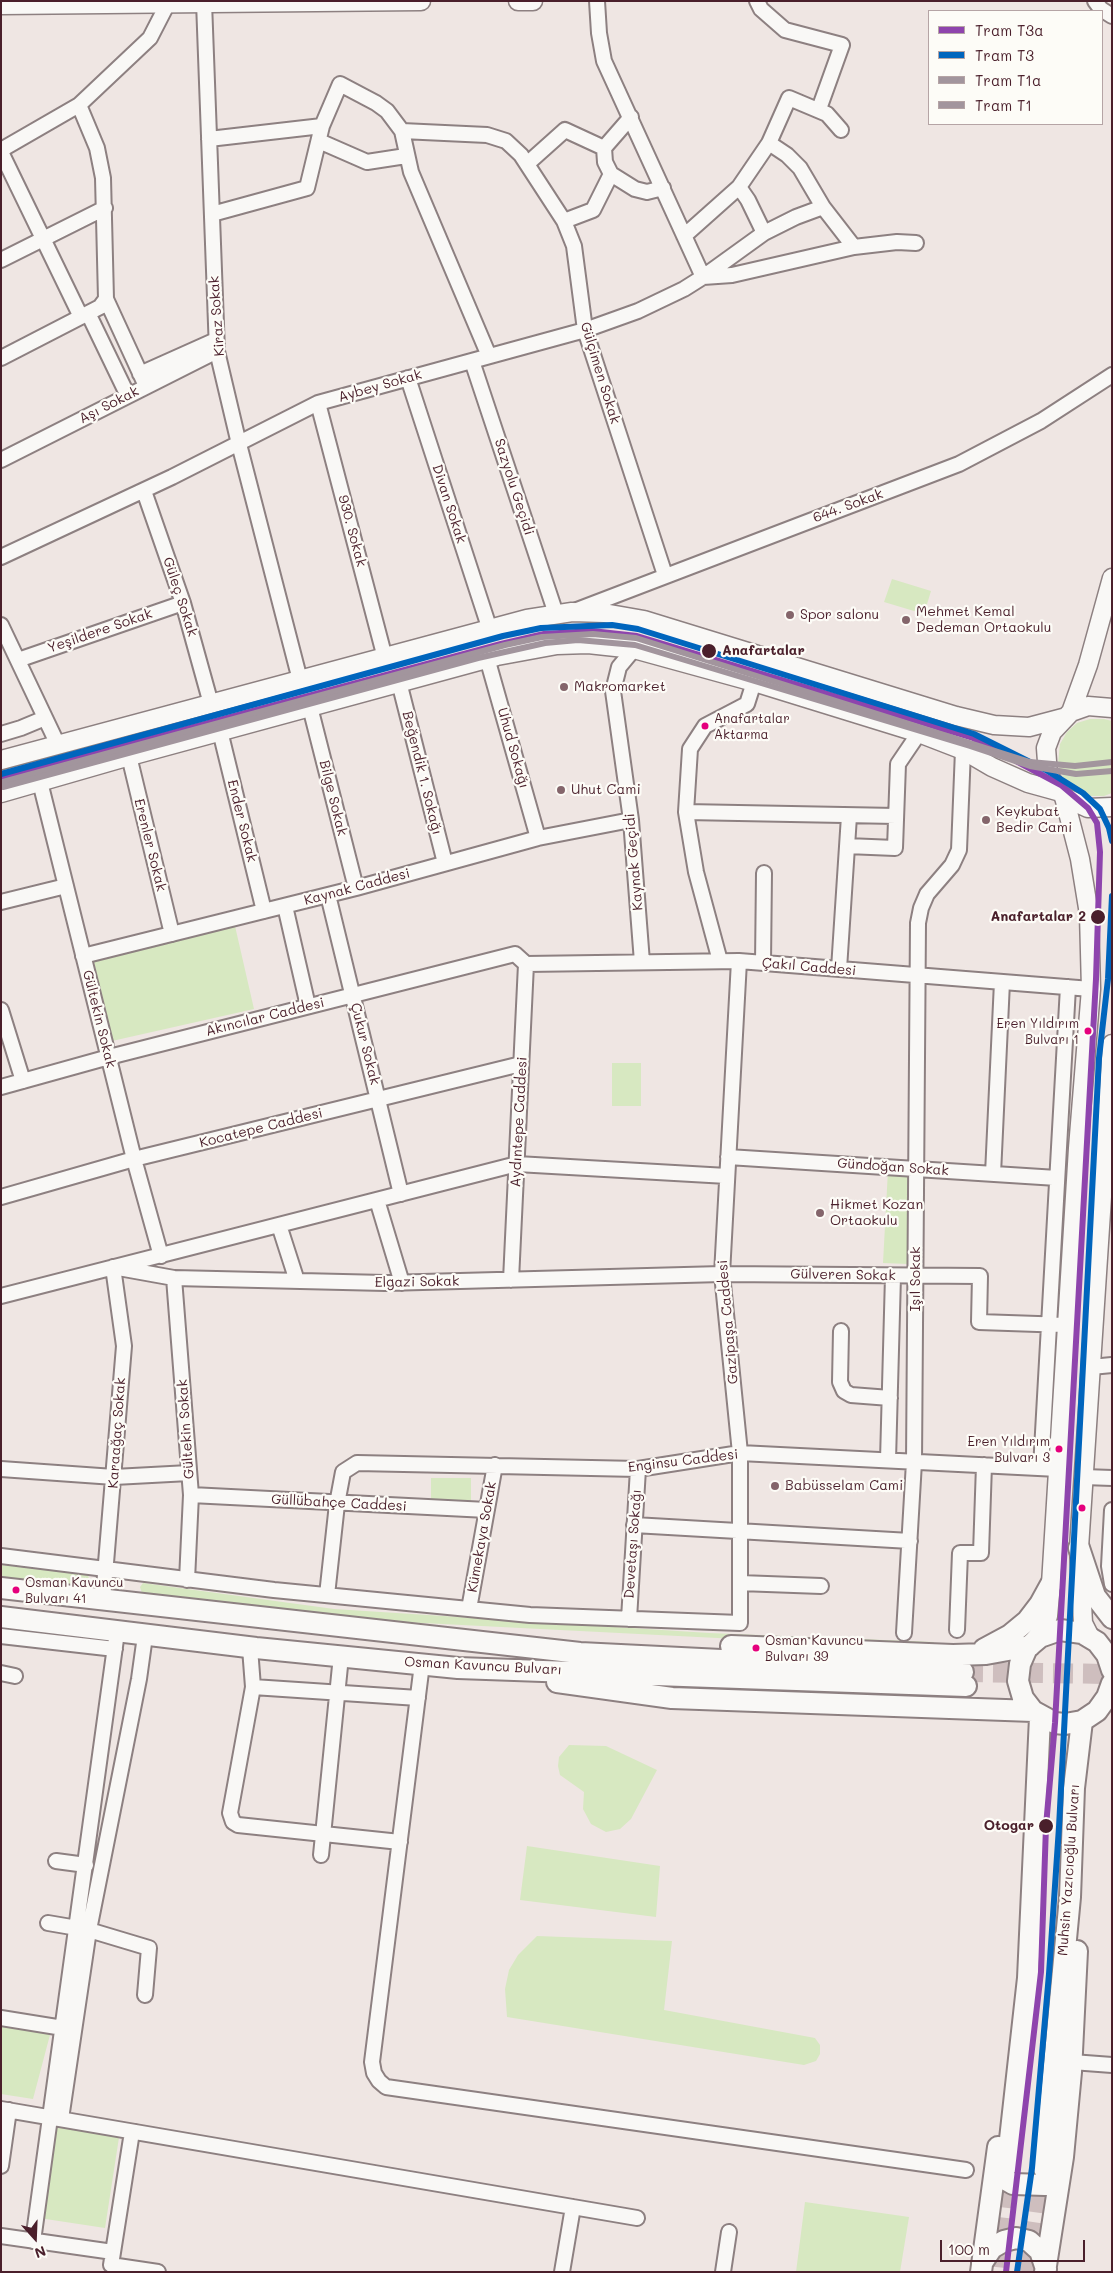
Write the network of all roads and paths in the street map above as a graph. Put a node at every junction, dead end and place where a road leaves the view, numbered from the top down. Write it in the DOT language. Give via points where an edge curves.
graph roads {
  1 [pos="421,1"];
  2 [pos="518,1"];
  3 [pos="533,1"];
  4 [pos="596,1"];
  5 [pos="757,1"];
  6 [pos="204,2"];
  7 [pos="168,3"];
  8 [pos="1,5"];
  9 [pos="79,105"];
  10 [pos="819,109"];
  11 [pos="631,117"];
  12 [pos="322,126"];
  13 [pos="841,130"];
  14 [pos="402,131"];
  15 [pos="209,139"];
  16 [pos="319,141"];
  17 [pos="769,143"];
  18 [pos="604,148"];
  19 [pos="1,151"];
  20 [pos="406,156"];
  21 [pos="527,164"];
  22 [pos="610,174"];
  23 [pos="739,187"];
  24 [pos="662,188"];
  25 [pos="823,207"];
  26 [pos="105,208"];
  27 [pos="212,214"];
  28 [pos="564,221"];
  29 [pos="764,233"];
  30 [pos="684,236"];
  31 [pos="43,239"];
  32 [pos="916,243"];
  33 [pos="854,247"];
  34 [pos="1,260"];
  35 [pos="703,277"];
  36 [pos="106,299"];
  37 [pos="85,315"];
  38 [pos="585,330"];
  39 [pos="216,346"];
  40 [pos="489,356"];
  41 [pos="1,358"];
  42 [pos="472,361"];
  43 [pos="1112,375"];
  44 [pos="408,378"];
  45 [pos="143,380"];
  46 [pos="128,396"];
  47 [pos="318,403"];
  48 [pos="239,444"];
  49 [pos="1,460"];
  50 [pos="144,491"];
  51 [pos="1,557"];
  52 [pos="666,575"];
  53 [pos="1112,578"];
  54 [pos="183,602"];
  55 [pos="564,613"];
  56 [pos="1,625"];
  57 [pos="490,630"];
  58 [pos="634,649"];
  59 [pos="386,658"];
  60 [pos="487,658"];
  61 [pos="18,660"];
  62 [pos="300,680"];
  63 [pos="399,682"];
  64 [pos="754,682"];
  65 [pos="211,704"];
  66 [pos="310,707"];
  67 [pos="1112,708"];
  68 [pos="1067,715"];
  69 [pos="45,718"];
  70 [pos="220,731"];
  71 [pos="919,733"];
  72 [pos="1,734"];
  73 [pos="58,745"];
  74 [pos="963,750"];
  75 [pos="129,756"];
  76 [pos="1,760"];
  77 [pos="40,782"];
  78 [pos="1,793"];
  79 [pos="1060,794"];
  80 [pos="1112,807"];
  81 [pos="686,812"];
  82 [pos="848,816"];
  83 [pos="896,816"];
  84 [pos="631,820"];
  85 [pos="538,838"];
  86 [pos="847,846"];
  87 [pos="445,863"];
  88 [pos="764,873"];
  89 [pos="66,886"];
  90 [pos="356,888"];
  91 [pos="328,895"];
  92 [pos="1,902"];
  93 [pos="285,906"];
  94 [pos="264,911"];
  95 [pos="172,934"];
  96 [pos="83,956"];
  97 [pos="720,961"];
  98 [pos="739,961"];
  99 [pos="642,962"];
  100 [pos="762,963"];
  101 [pos="526,964"];
  102 [pos="839,969"];
  103 [pos="918,976"];
  104 [pos="1002,982"];
  105 [pos="1068,987"];
  106 [pos="1091,989"];
  107 [pos="352,995"];
  108 [pos="308,1006"];
  109 [pos="1,1010"];
  110 [pos="1112,1044"];
  111 [pos="109,1057"];
  112 [pos="522,1064"];
  113 [pos="23,1081"];
  114 [pos="1,1087"];
  115 [pos="378,1099"];
  116 [pos="1109,1149"];
  117 [pos="728,1157"];
  118 [pos="134,1158"];
  119 [pos="517,1164"];
  120 [pos="917,1168"];
  121 [pos="993,1174"];
  122 [pos="727,1176"];
  123 [pos="1057,1178"];
  124 [pos="401,1194"];
  125 [pos="1,1197"];
  126 [pos="377,1200"];
  127 [pos="279,1226"];
  128 [pos="161,1256"];
  129 [pos="113,1267"];
  130 [pos="722,1274"];
  131 [pos="893,1276"];
  132 [pos="916,1276"];
  133 [pos="174,1278"];
  134 [pos="511,1280"];
  135 [pos="297,1281"];
  136 [pos="402,1283"];
  137 [pos="1,1296"];
  138 [pos="1049,1324"];
  139 [pos="1067,1325"];
  140 [pos="840,1330"];
  141 [pos="1112,1365"];
  142 [pos="1091,1367"];
  143 [pos="890,1398"];
  144 [pos="740,1453"];
  145 [pos="888,1460"];
  146 [pos="914,1462"];
  147 [pos="495,1465"];
  148 [pos="984,1465"];
  149 [pos="638,1468"];
  150 [pos="1,1469"];
  151 [pos="1050,1469"];
  152 [pos="189,1473"];
  153 [pos="114,1477"];
  154 [pos="1084,1477"];
  155 [pos="1112,1478"];
  156 [pos="191,1495"];
  157 [pos="337,1504"];
  158 [pos="487,1510"];
  159 [pos="1112,1510"];
  160 [pos="634,1525"];
  161 [pos="740,1533"];
  162 [pos="910,1541"];
  163 [pos="1079,1548"];
  164 [pos="1,1556"];
  165 [pos="105,1570"];
  166 [pos="188,1580"];
  167 [pos="740,1583"];
  168 [pos="1051,1584"];
  169 [pos="1112,1584"];
  170 [pos="821,1586"];
  171 [pos="1,1588"];
  172 [pos="328,1595"];
  173 [pos="103,1599"];
  174 [pos="469,1609"];
  175 [pos="1,1617"];
  176 [pos="1112,1618"];
  177 [pos="629,1619"];
  178 [pos="957,1630"];
  179 [pos="904,1633"];
  180 [pos="1,1636"];
  181 [pos="145,1636"];
  182 [pos="1099,1640"];
  183 [pos="116,1641"];
  184 [pos="1031,1644"];
  185 [pos="250,1648"];
  186 [pos="341,1656"];
  187 [pos="422,1664"];
  188 [pos="458,1668"];
  189 [pos="1112,1670"];
  190 [pos="966,1671"];
  191 [pos="1,1673"];
  192 [pos="15,1676"];
  193 [pos="1112,1683"];
  194 [pos="253,1687"];
  195 [pos="338,1693"];
  196 [pos="418,1698"];
  197 [pos="1037,1714"];
  198 [pos="1112,1716"];
  199 [pos="1086,1719"];
  200 [pos="323,1834"];
  201 [pos="400,1842"];
  202 [pos="321,1855"];
  203 [pos="56,1861"];
  204 [pos="86,1865"];
  205 [pos="1070,1896"];
  206 [pos="48,1923"];
  207 [pos="83,1929"];
  208 [pos="145,1995"];
  209 [pos="1,2018"];
  210 [pos="63,2028"];
  211 [pos="1072,2062"];
  212 [pos="1112,2065"];
  213 [pos="5,2110"];
  214 [pos="56,2119"];
  215 [pos="136,2132"];
  216 [pos="1,2166"];
  217 [pos="1002,2166"];
  218 [pos="966,2170"];
  219 [pos="1052,2171"];
  220 [pos="573,2207"];
  221 [pos="637,2218"];
  222 [pos="729,2232"];
  223 [pos="1,2236"];
  224 [pos="33,2241"];
  225 [pos="111,2263"];
  226 [pos="989,2268"];
  227 [pos="1046,2270"];
  228 [pos="158,2272"];
  229 [pos="562,2272"];
  230 [pos="723,2272"];
  1 -- 6 [label="main road"];
  2 -- 3 [label="main road"];
  4 -- 11 [label="street" via="604,62"];
  5 -- 10 [label="street" via="761,9 785,30 842,45"];
  6 -- 7 [label="main road"];
  6 -- 15 [label="street, Kiraz Sokak"];
  7 -- 8 [label="main road"];
  7 -- 9 [label="street" via="150,38"];
  9 -- 19 [label="street"];
  9 -- 26 [label="street" via="97,148"];
  10 -- 13 [label="street"];
  10 -- 17 [label="street" via="789,98"];
  11 -- 18 [label="street"];
  11 -- 24 [label="street"];
  12 -- 14 [label="street" via="340,84 387,111"];
  12 -- 15 [label="street"];
  12 -- 16 [label="street"];
  14 -- 20 [label="street"];
  14 -- 21 [label="street, Gülçimen Sokak" via="493,136 512,145"];
  15 -- 27 [label="street, Kiraz Sokak"];
  16 -- 20 [label="street" via="367,162"];
  16 -- 27 [label="street" via="307,188"];
  17 -- 23 [label="street"];
  17 -- 25 [label="street" via="788,155 800,168"];
  18 -- 21 [label="street" via="565,130"];
  18 -- 22 [label="street"];
  19 -- 31 [label="street"];
  20 -- 40 [label="street"];
  21 -- 28 [label="street, Gülçimen Sokak"];
  22 -- 24 [label="street" via="641,191"];
  22 -- 28 [label="street" via="593,210"];
  23 -- 29 [label="street"];
  23 -- 30 [label="street"];
  24 -- 30 [label="street"];
  25 -- 29 [label="street, Aybey Sokak" via="796,216"];
  25 -- 33 [label="street"];
  26 -- 31 [label="street"];
  26 -- 36 [label="street"];
  27 -- 39 [label="street, Kiraz Sokak"];
  28 -- 38 [label="street, Gülçimen Sokak" via="574,246"];
  29 -- 35 [label="street, Aybey Sokak"];
  30 -- 35 [label="street"];
  31 -- 34 [label="street"];
  31 -- 37 [label="street"];
  32 -- 33 [label="street"];
  33 -- 35 [label="street" via="732,275"];
  35 -- 38 [label="street, Aybey Sokak" via="652,304"];
  36 -- 37 [label="street" via="103,305"];
  36 -- 45 [label="street"];
  37 -- 41 [label="street"];
  37 -- 46 [label="street"];
  38 -- 40 [label="street, Aybey Sokak"];
  38 -- 52 [label="street, Gülçimen Sokak"];
  39 -- 45 [label="street, Aşı Sokak"];
  39 -- 48 [label="street, Kiraz Sokak"];
  40 -- 42 [label="street, Aybey Sokak"];
  42 -- 44 [label="street, Aybey Sokak"];
  42 -- 55 [label="street, Sazyolu Geçidi"];
  43 -- 52 [label="street, 644. Sokak" via="1041,421 959,464"];
  44 -- 47 [label="street, Aybey Sokak"];
  44 -- 57 [label="street, Divan Sokak"];
  45 -- 46 [label="street, Aşı Sokak"];
  46 -- 49 [label="street, Aşı Sokak"];
  47 -- 48 [label="street, Aybey Sokak"];
  47 -- 59 [label="street, 930. Sokak"];
  48 -- 50 [label="street, Aybey Sokak"];
  48 -- 62 [label="street, Kiraz Sokak"];
  50 -- 51 [label="street, Aybey Sokak"];
  50 -- 54 [label="street, Güleç Sokak"];
  52 -- 55 [label="street, 644. Sokak"];
  53 -- 68 [label="main road" via="1088,665"];
  54 -- 61 [label="street, Yeşildere Sokak"];
  54 -- 65 [label="street, Güleç Sokak"];
  55 -- 57 [label="main road"];
  55 -- 68 [label="main road" via="604,612 644,620 948,714 994,725 1029,726"];
  56 -- 61 [label="street"];
  57 -- 59 [label="main road"];
  58 -- 60 [label="main road" via="604,644 573,644"];
  58 -- 64 [label="main road"];
  58 -- 84 [label="street, Kaynak Geçidi" via="619,668 613,691"];
  59 -- 62 [label="main road"];
  60 -- 63 [label="main road"];
  60 -- 85 [label="street, Uhud Sokağı"];
  61 -- 69 [label="street"];
  62 -- 65 [label="main road"];
  63 -- 66 [label="main road"];
  63 -- 87 [label="street, Beğendik 1. Sokağı"];
  64 -- 71 [label="main road"];
  64 -- 81 [label="street" via="747,704 705,726 690,749"];
  65 -- 73 [label="main road"];
  66 -- 70 [label="main road"];
  66 -- 90 [label="street, Bilge Sokak"];
  67 -- 68 [label="main road" via="1088,706"];
  68 -- 79 [label="main road" via="1052,732 1046,748 1046,770"];
  69 -- 72 [label="street"];
  69 -- 73 [label="street"];
  70 -- 75 [label="main road"];
  70 -- 94 [label="street, Ender Sokak"];
  71 -- 74 [label="main road"];
  71 -- 83 [label="street" via="898,764"];
  73 -- 76 [label="main road"];
  74 -- 79 [label="main road" via="1010,775"];
  74 -- 103 [label="street, Işıl Sokak" via="959,850 952,865 931,888 921,908"];
  75 -- 77 [label="main road"];
  75 -- 95 [label="street, Erenler Sokak"];
  77 -- 78 [label="main road"];
  77 -- 89 [label="street, Gültekin Sokak"];
  79 -- 80 [label="main road" via="1088,808"];
  79 -- 106 [label="main road" via="1080,859 1090,914"];
  81 -- 82 [label="street"];
  81 -- 97 [label="street" via="696,872"];
  82 -- 83 [label="street"];
  82 -- 86 [label="street"];
  83 -- 86 [label="street" via="895,848"];
  84 -- 85 [label="street, Kaynak Caddesi"];
  84 -- 99 [label="street, Kaynak Geçidi"];
  85 -- 87 [label="street, Kaynak Caddesi"];
  86 -- 102 [label="street"];
  87 -- 90 [label="street, Kaynak Caddesi"];
  88 -- 100 [label="street"];
  89 -- 92 [label="street"];
  89 -- 96 [label="street, Gültekin Sokak"];
  90 -- 91 [label="street, Kaynak Caddesi"];
  91 -- 93 [label="street, Kaynak Caddesi"];
  91 -- 107 [label="street, Çukur Sokak"];
  93 -- 94 [label="street, Kaynak Caddesi"];
  93 -- 108 [label="street"];
  94 -- 95 [label="street, Kaynak Caddesi"];
  95 -- 96 [label="street, Kaynak Caddesi"];
  96 -- 111 [label="street, Gültekin Sokak"];
  97 -- 98 [label="street, Çakıl Caddesi"];
  97 -- 99 [label="street, Çakıl Caddesi"];
  98 -- 100 [label="street, Çakıl Caddesi"];
  98 -- 117 [label="street, Gazipaşa Caddesi"];
  99 -- 101 [label="street, Çakıl Caddesi"];
  100 -- 102 [label="street, Çakıl Caddesi"];
  101 -- 107 [label="street, Akıncılar Caddesi" via="514,954"];
  101 -- 112 [label="street, Aydıntepe Caddesi"];
  102 -- 103 [label="street, Çakıl Caddesi"];
  103 -- 104 [label="street, Çakıl Caddesi"];
  103 -- 120 [label="street, Işıl Sokak"];
  104 -- 105 [label="street, Çakıl Caddesi"];
  104 -- 121 [label="street"];
  105 -- 106 [label="street, Çakıl Caddesi"];
  105 -- 123 [label="street"];
  106 -- 139 [label="main road"];
  107 -- 108 [label="street, Akıncılar Caddesi"];
  107 -- 115 [label="street, Çukur Sokak"];
  108 -- 111 [label="street, Akıncılar Caddesi"];
  109 -- 113 [label="street"];
  110 -- 116 [label="main road"];
  111 -- 113 [label="street, Akıncılar Caddesi"];
  111 -- 118 [label="street, Gültekin Sokak"];
  112 -- 115 [label="street, Kocatepe Caddesi"];
  112 -- 119 [label="street, Aydıntepe Caddesi"];
  113 -- 114 [label="street, Akıncılar Caddesi"];
  115 -- 118 [label="street, Kocatepe Caddesi"];
  115 -- 124 [label="street, Çukur Sokak"];
  116 -- 142 [label="main road"];
  117 -- 120 [label="street, Gündoğan Sokak"];
  117 -- 122 [label="street, Gazipaşa Caddesi"];
  118 -- 125 [label="street, Kocatepe Caddesi"];
  118 -- 128 [label="street, Gültekin Sokak"];
  119 -- 122 [label="street"];
  119 -- 124 [label="street"];
  119 -- 134 [label="street, Aydıntepe Caddesi"];
  120 -- 121 [label="street, Gündoğan Sokak"];
  120 -- 132 [label="street, Işıl Sokak"];
  121 -- 123 [label="street, Gündoğan Sokak"];
  122 -- 130 [label="street, Gazipaşa Caddesi"];
  123 -- 138 [label="street"];
  124 -- 126 [label="street"];
  126 -- 127 [label="street"];
  126 -- 136 [label="street"];
  127 -- 128 [label="street"];
  127 -- 135 [label="street"];
  128 -- 129 [label="street"];
  129 -- 133 [label="street, Elgazi Sokak"];
  129 -- 137 [label="street"];
  129 -- 153 [label="street, Karaağaç Sokak" via="124,1346"];
  130 -- 131 [label="street, Gülveren Sokak"];
  130 -- 134 [label="street, Elgazi Sokak"];
  130 -- 144 [label="street, Gazipaşa Caddesi"];
  131 -- 132 [label="street, Gülveren Sokak"];
  131 -- 143 [label="street"];
  132 -- 138 [label="street, Gülveren Sokak" via="980,1276 979,1322"];
  132 -- 146 [label="street, Işıl Sokak"];
  133 -- 135 [label="street, Elgazi Sokak"];
  133 -- 152 [label="street, Gültekin Sokak"];
  134 -- 136 [label="street, Elgazi Sokak"];
  135 -- 136 [label="street, Elgazi Sokak"];
  138 -- 139 [label="street, Gülveren Sokak"];
  138 -- 151 [label="street"];
  139 -- 151 [label="main road"];
  140 -- 143 [label="street" via="840,1382 844,1391 851,1396"];
  141 -- 142 [label="street"];
  142 -- 154 [label="main road"];
  143 -- 145 [label="street"];
  144 -- 145 [label="street, Enginsu Caddesi"];
  144 -- 149 [label="street, Enginsu Caddesi"];
  144 -- 161 [label="street, Gazipaşa Caddesi"];
  145 -- 146 [label="street, Enginsu Caddesi"];
  146 -- 148 [label="street, Enginsu Caddesi"];
  146 -- 162 [label="street, Işıl Sokak"];
  147 -- 149 [label="street, Enginsu Caddesi"];
  147 -- 157 [label="street, Enginsu Caddesi" via="357,1463 343,1472"];
  147 -- 158 [label="street, Kümekaya Sokak"];
  148 -- 151 [label="street, Enginsu Caddesi"];
  148 -- 178 [label="street" via="981,1554 960,1553"];
  149 -- 160 [label="street, Devetaşı Sokağı"];
  150 -- 153 [label="street"];
  151 -- 168 [label="main road"];
  152 -- 153 [label="street"];
  152 -- 156 [label="street, Gültekin Sokak"];
  153 -- 165 [label="street, Karaağaç Sokak"];
  154 -- 155 [label="street"];
  154 -- 163 [label="main road"];
  156 -- 157 [label="street, Güllübahçe Caddesi"];
  156 -- 166 [label="street, Gültekin Sokak"];
  157 -- 158 [label="street, Güllübahçe Caddesi"];
  157 -- 172 [label="street, Enginsu Caddesi"];
  158 -- 174 [label="street, Kümekaya Sokak"];
  159 -- 169 [label="street" via="1109,1566"];
  160 -- 161 [label="street"];
  160 -- 177 [label="street, Devetaşı Sokağı"];
  161 -- 162 [label="street"];
  161 -- 167 [label="street, Gazipaşa Caddesi"];
  162 -- 179 [label="street, Işıl Sokak"];
  163 -- 176 [label="highway" via="1095,1596"];
  163 -- 182 [label="main road" via="1083,1623"];
  164 -- 165 [label="street"];
  165 -- 166 [label="street"];
  165 -- 173 [label="street, Karaağaç Sokak"];
  166 -- 172 [label="street"];
  167 -- 170 [label="street"];
  167 -- 177 [label="street, Gazipaşa Caddesi" via="740,1623"];
  168 -- 184 [label="main road" via="1048,1616 1044,1628"];
  168 -- 190 [label="highway" via="1037,1608 1019,1628"];
  171 -- 173 [label="highway, Osman Kavuncu Bulvarı"];
  172 -- 174 [label="street"];
  173 -- 190 [label="highway, Osman Kavuncu Bulvarı" via="462,1641 570,1639"];
  174 -- 177 [label="street"];
  175 -- 183 [label="highway, Osman Kavuncu Bulvarı"];
  180 -- 183 [label="street"];
  181 -- 183 [label="highway, Osman Kavuncu Bulvarı"];
  181 -- 185 [label="highway, Osman Kavuncu Bulvarı"];
  181 -- 207 [label="street"];
  182 -- 184 [label="highway" via="1082,1632 1060,1630"];
  182 -- 189 [label="highway"];
  183 -- 204 [label="street"];
  184 -- 190 [label="highway"];
  184 -- 197 [label="highway" via="1020,1664 1018,1681 1023,1698"];
  185 -- 186 [label="highway, Osman Kavuncu Bulvarı"];
  185 -- 194 [label="street"];
  186 -- 187 [label="highway, Osman Kavuncu Bulvarı"];
  186 -- 195 [label="street"];
  187 -- 188 [label="highway, Osman Kavuncu Bulvarı"];
  187 -- 196 [label="street"];
  188 -- 190 [label="highway, Osman Kavuncu Bulvarı"];
  188 -- 197 [label="highway" via="672,1698"];
  191 -- 192 [label="street"];
  193 -- 199 [label="highway" via="1103,1705"];
  194 -- 195 [label="street"];
  194 -- 200 [label="street" via="230,1813 232,1819 238,1826"];
  195 -- 196 [label="street"];
  195 -- 200 [label="street"];
  196 -- 201 [label="street"];
  197 -- 199 [label="highway" via="1055,1723 1070,1724"];
  197 -- 217 [label="highway" via="1028,1978"];
  198 -- 199 [label="highway"];
  199 -- 205 [label="highway, Muhsin Yazıcıoğlu Bulvarı" via="1074,1788"];
  200 -- 201 [label="street"];
  200 -- 202 [label="street"];
  201 -- 218 [label="street" via="372,2062 376,2077 386,2086"];
  203 -- 204 [label="street"];
  204 -- 207 [label="street"];
  205 -- 211 [label="highway" via="1077,1946"];
  205 -- 219 [label="highway, Muhsin Yazıcıoğlu Bulvarı"];
  206 -- 207 [label="street"];
  207 -- 208 [label="street" via="149,1948"];
  207 -- 210 [label="street"];
  207 -- 214 [label="street"];
  209 -- 210 [label="street"];
  210 -- 214 [label="street"];
  211 -- 212 [label="street"];
  211 -- 219 [label="highway"];
  213 -- 214 [label="street"];
  213 -- 216 [label="street"];
  214 -- 215 [label="street"];
  214 -- 224 [label="street"];
  215 -- 220 [label="street"];
  215 -- 225 [label="street" via="132,2132"];
  217 -- 219 [label="highway" via="1001,2177 1013,2184 1045,2185 1054,2181"];
  217 -- 226 [label="highway"];
  219 -- 227 [label="highway"];
  220 -- 221 [label="street"];
  220 -- 229 [label="street"];
  222 -- 230 [label="street"];
  223 -- 224 [label="street"];
  224 -- 225 [label="street"];
  225 -- 228 [label="street"];
  226 -- 227 [label="highway" via="992,2248 1016,2238 1029,2241 1040,2251"];
}
